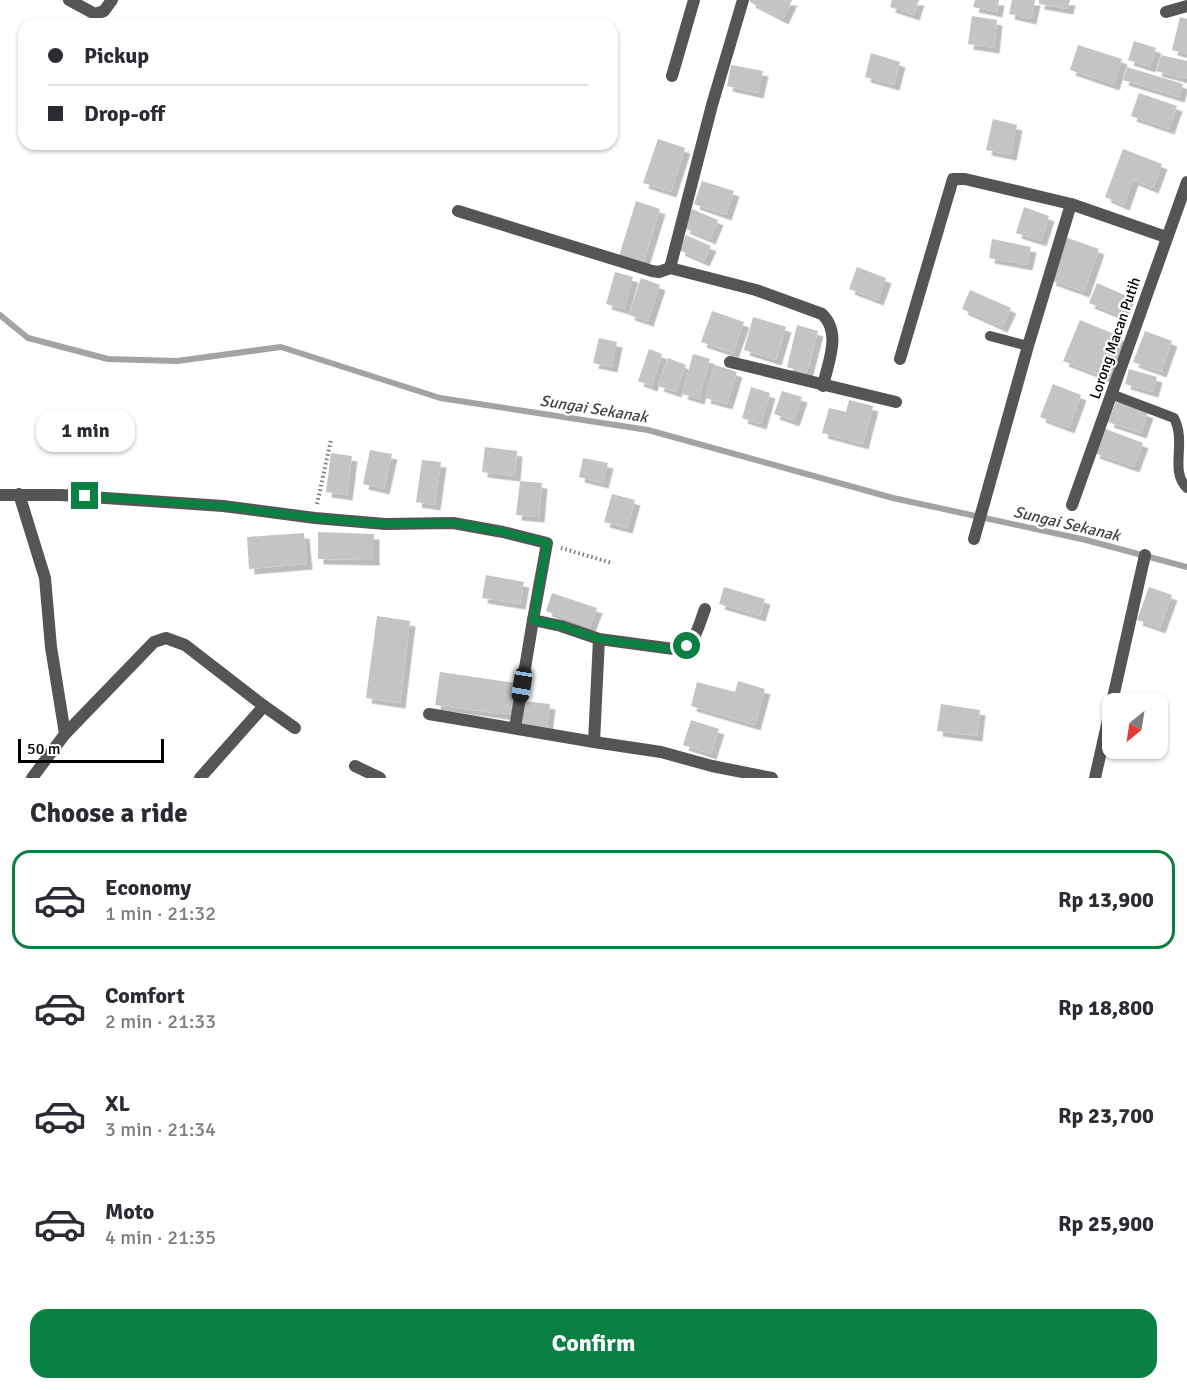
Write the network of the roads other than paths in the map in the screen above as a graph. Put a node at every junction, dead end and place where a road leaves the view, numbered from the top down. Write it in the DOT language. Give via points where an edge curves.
graph roads {
  1 [pos="69,0"];
  2 [pos="112,0"];
  3 [pos="694,0"];
  4 [pos="743,0"];
  5 [pos="1187,6"];
  6 [pos="1166,12"];
  7 [pos="672,76"];
  8 [pos="1187,182"];
  9 [pos="1071,204"];
  10 [pos="458,211"];
  11 [pos="1166,237"];
  12 [pos="670,268"];
  13 [pos="990,336"];
  14 [pos="1028,345"];
  15 [pos="900,359"];
  16 [pos="730,362"];
  17 [pos="823,386"];
  18 [pos="1111,394"];
  19 [pos="896,402"];
  20 [pos="1187,488"];
  21 [pos="19,494"];
  22 [pos="0,495"];
  23 [pos="1072,505"];
  24 [pos="975,536"];
  25 [pos="1145,555"];
  26 [pos="705,609"];
  27 [pos="533,620"];
  28 [pos="599,639"];
  29 [pos="264,706"];
  30 [pos="429,714"];
  31 [pos="515,728"];
  32 [pos="295,729"];
  33 [pos="65,734"];
  34 [pos="594,742"];
  35 [pos="355,766"];
  36 [pos="32,778"];
  37 [pos="200,778"];
  38 [pos="380,778"];
  39 [pos="772,778"];
  40 [pos="1095,778"];
  1 -- 2 [label="street" via="95,14 104,11"];
  3 -- 7 [label="street"];
  4 -- 12 [label="street" via="711,105"];
  5 -- 6 [label="street"];
  8 -- 11 [label="street, Lorong Macan Putih"];
  9 -- 11 [label="street"];
  9 -- 14 [label="street"];
  9 -- 15 [label="street" via="964,179 953,180"];
  10 -- 12 [label="street" via="652,271"];
  11 -- 18 [label="street, Lorong Macan Putih"];
  12 -- 17 [label="street" via="756,290 822,314 833,332"];
  13 -- 14 [label="lane"];
  14 -- 24 [label="street"];
  16 -- 17 [label="street"];
  17 -- 19 [label="street"];
  18 -- 20 [label="lane" via="1174,418 1182,434 1180,482"];
  18 -- 23 [label="street, Lorong Macan Putih"];
  21 -- 22 [label="street"];
  21 -- 27 [label="street" via="212,505 385,524 453,523 503,532 547,543"];
  21 -- 33 [label="street" via="45,578"];
  25 -- 40 [label="street"];
  26 -- 28 [label="street" via="694,638 681,650"];
  27 -- 28 [label="street"];
  27 -- 31 [label="street"];
  28 -- 34 [label="street"];
  29 -- 32 [label="street"];
  29 -- 33 [label="street" via="185,645 166,638 154,642"];
  29 -- 37 [label="street"];
  30 -- 31 [label="street"];
  31 -- 34 [label="street"];
  33 -- 36 [label="street"];
  34 -- 39 [label="street" via="661,752"];
  35 -- 38 [label="street"];
}
